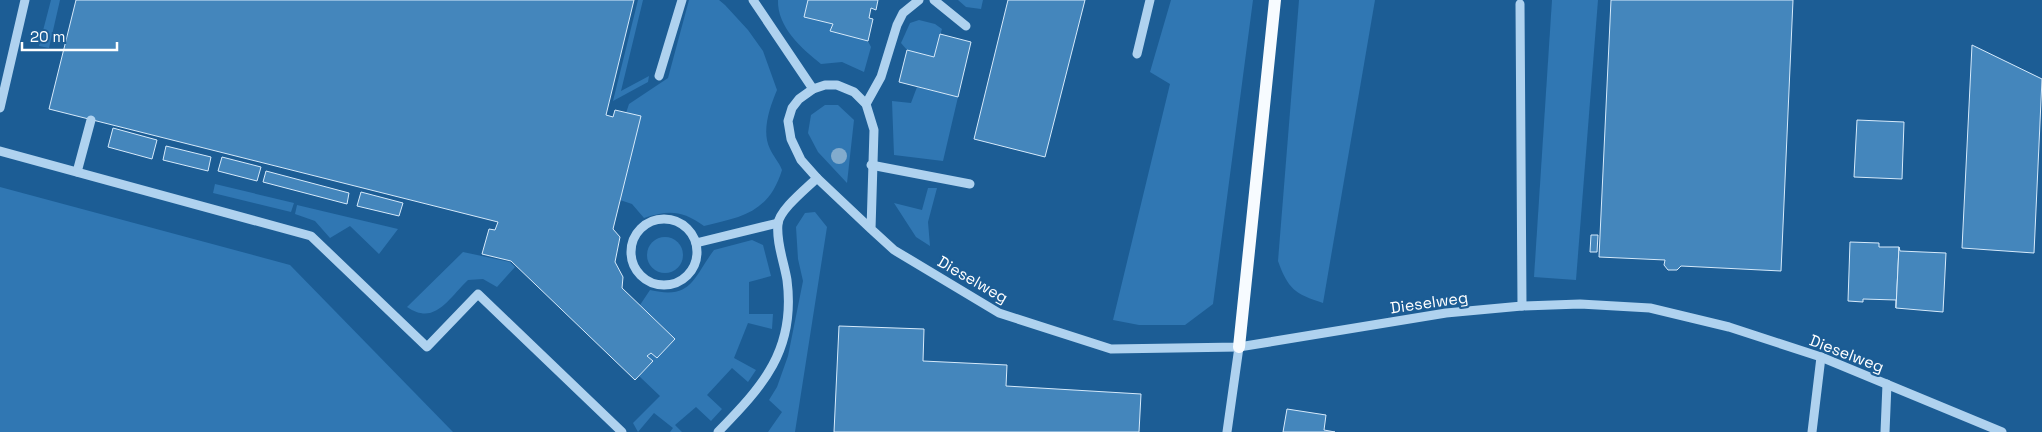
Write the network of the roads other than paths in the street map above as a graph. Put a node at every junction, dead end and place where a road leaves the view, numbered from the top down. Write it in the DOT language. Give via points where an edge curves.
graph roads {
  1 [pos="26,0"];
  2 [pos="682,0"];
  3 [pos="752,0"];
  4 [pos="763,0"];
  5 [pos="919,0"];
  6 [pos="934,0"];
  7 [pos="1150,0"];
  8 [pos="1276,0"];
  9 [pos="1520,4"];
  10 [pos="760,10"];
  11 [pos="966,26"];
  12 [pos="1138,54"];
  13 [pos="659,76"];
  14 [pos="813,89"];
  15 [pos="866,104"];
  16 [pos="0,108"];
  17 [pos="91,120"];
  18 [pos="0,151"];
  19 [pos="871,165"];
  20 [pos="77,172"];
  21 [pos="817,178"];
  22 [pos="970,184"];
  23 [pos="778,223"];
  24 [pos="870,229"];
  25 [pos="696,243"];
  26 [pos="1522,306"];
  27 [pos="1239,347"];
  28 [pos="1822,357"];
  29 [pos="1887,384"];
  30 [pos="622,432"];
  31 [pos="718,432"];
  32 [pos="1227,432"];
  33 [pos="1812,432"];
  34 [pos="1885,432"];
  35 [pos="2002,432"];
  1 -- 16 [label="street"];
  2 -- 13 [label="street"];
  3 -- 10 [label="street"];
  4 -- 10 [label="street"];
  5 -- 15 [label="street" via="904,13 897,25 881,77"];
  6 -- 11 [label="street"];
  7 -- 12 [label="street"];
  8 -- 27 [label="main road"];
  9 -- 26 [label="street"];
  10 -- 14 [label="street"];
  14 -- 15 [label="street" via="837,85 854,92"];
  14 -- 21 [label="street, Dieselweg" via="792,108 788,121 801,160"];
  15 -- 19 [label="street" via="874,130"];
  17 -- 20 [label="street"];
  18 -- 20 [label="street"];
  19 -- 22 [label="street"];
  19 -- 24 [label="street"];
  20 -- 30 [label="street" via="311,236 426,347 478,294"];
  21 -- 23 [label="street" via="783,212"];
  21 -- 24 [label="street, Dieselweg"];
  23 -- 25 [label="street"];
  23 -- 31 [label="street" via="789,311 782,343 772,370"];
  24 -- 27 [label="street, Dieselweg" via="894,250 999,313 1111,349"];
  25 -- 25 [label="street" via="697,256 693,268 673,284 660,285 648,281 638,272 633,261 632,248 636,236 655,220 668,219 680,223"];
  26 -- 27 [label="street, Dieselweg" via="1446,313"];
  26 -- 28 [label="street, Dieselweg" via="1580,304 1650,308 1729,327"];
  27 -- 32 [label="street"];
  28 -- 29 [label="street, Dieselweg"];
  28 -- 33 [label="street"];
  29 -- 34 [label="street"];
  29 -- 35 [label="street, Dieselweg"];
}
